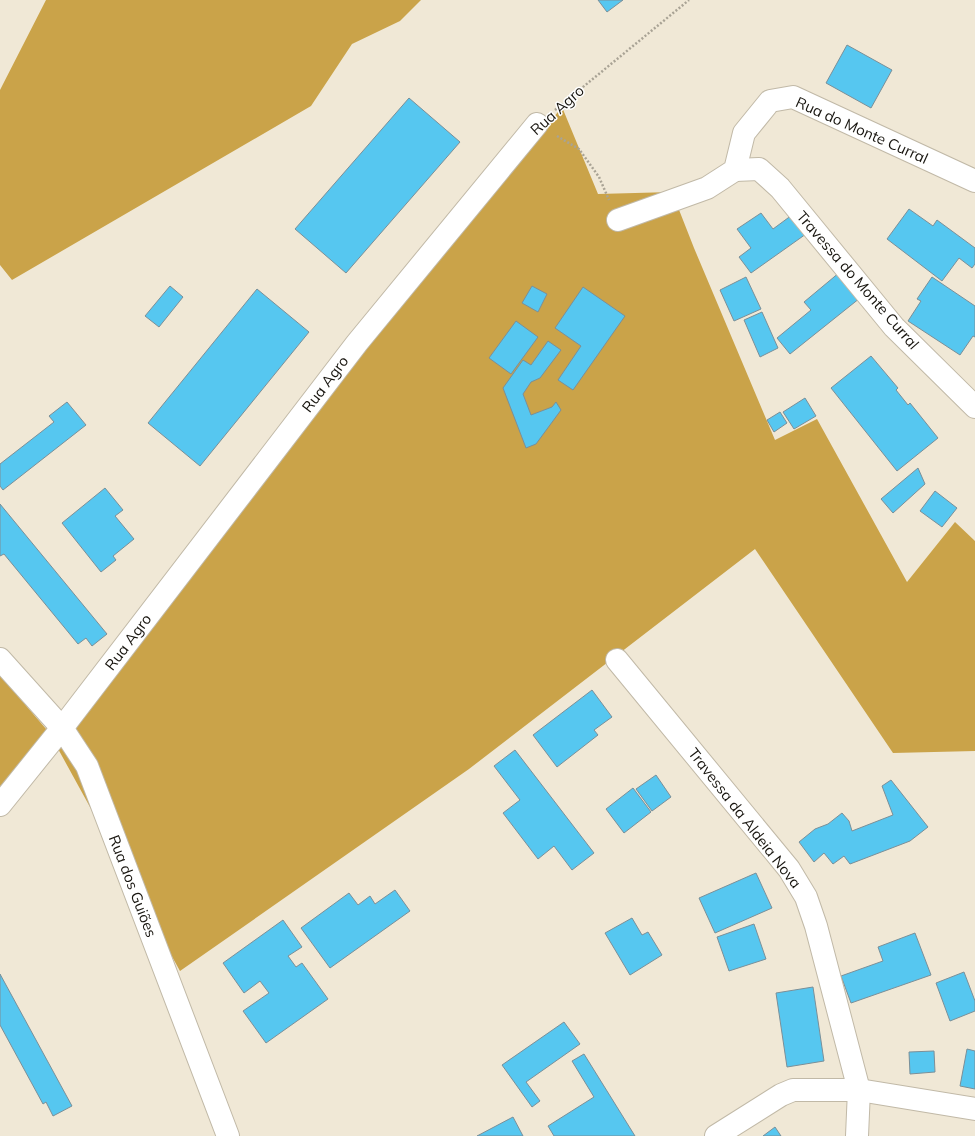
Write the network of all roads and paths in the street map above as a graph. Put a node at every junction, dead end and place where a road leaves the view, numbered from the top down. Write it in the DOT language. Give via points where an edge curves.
graph roads {
  1 [pos="689,0"];
  2 [pos="537,124"];
  3 [pos="735,170"];
  4 [pos="975,181"];
  5 [pos="618,220"];
  6 [pos="975,407"];
  7 [pos="0,659"];
  8 [pos="618,660"];
  9 [pos="62,728"];
  10 [pos="0,805"];
  11 [pos="859,1090"];
  12 [pos="975,1109"];
  13 [pos="228,1136"];
  14 [pos="716,1136"];
  15 [pos="858,1136"];
  1 -- 2 [label="path, Rua Agro"];
  2 -- 5 [label="path" via="579,149 599,177"];
  2 -- 9 [label="street, Rua Agro" via="357,343"];
  3 -- 4 [label="street, Rua do Monte Curral" via="744,133 770,101 793,97"];
  3 -- 5 [label="street" via="707,188"];
  3 -- 6 [label="street, Travessa do Monte Curral" via="759,169 780,188 894,327"];
  7 -- 9 [label="street, Rua dos Guiões"];
  8 -- 11 [label="street, Travessa da Aldeia Nova" via="788,869 806,897"];
  9 -- 10 [label="street, Rua Agro"];
  9 -- 13 [label="street, Rua dos Guiões" via="87,766"];
  11 -- 12 [label="street"];
  11 -- 14 [label="street" via="794,1090 781,1095"];
  11 -- 15 [label="street, Travessa da Aldeia Nova"];
}
